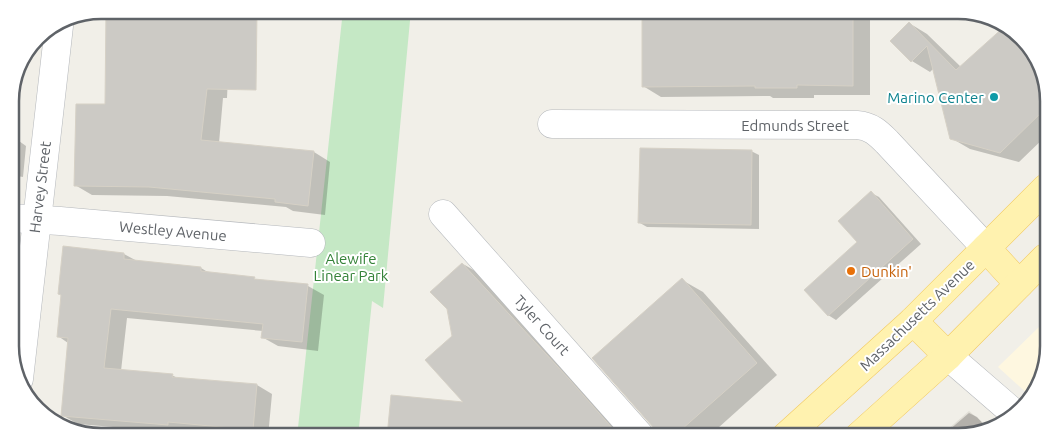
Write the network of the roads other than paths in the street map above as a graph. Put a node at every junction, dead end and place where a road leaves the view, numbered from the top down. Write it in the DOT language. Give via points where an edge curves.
graph roads {
  1 [pos="58,31"];
  2 [pos="552,124"];
  3 [pos="1040,194"];
  4 [pos="443,214"];
  5 [pos="23,219"];
  6 [pos="311,243"];
  7 [pos="986,248"];
  8 [pos="1040,263"];
  9 [pos="1019,284"];
  10 [pos="913,321"];
  11 [pos="19,347"];
  12 [pos="948,356"];
  13 [pos="1010,410"];
  14 [pos="633,428"];
  15 [pos="795,428"];
  16 [pos="868,428"];
  1 -- 5 [label="street, Harvey Street"];
  2 -- 7 [label="street, Edmunds Street" via="867,127 877,132"];
  3 -- 7 [label="main road, Massachusetts Avenue"];
  4 -- 14 [label="street, Tyler Court"];
  5 -- 6 [label="street, Westley Avenue"];
  5 -- 11 [label="street, Harvey Street"];
  7 -- 9 [label="main road"];
  7 -- 10 [label="main road, Massachusetts Avenue"];
  8 -- 9 [label="main road"];
  9 -- 12 [label="main road"];
  10 -- 12 [label="main road"];
  10 -- 15 [label="main road, Massachusetts Avenue"];
  12 -- 13 [label="street"];
  12 -- 16 [label="main road"];
}
